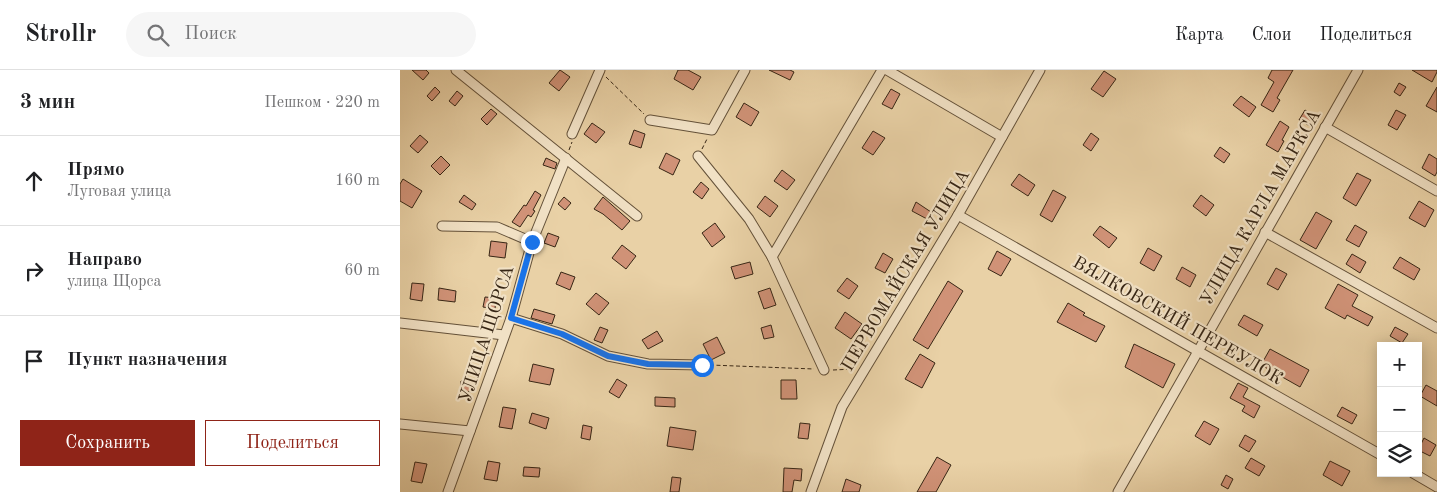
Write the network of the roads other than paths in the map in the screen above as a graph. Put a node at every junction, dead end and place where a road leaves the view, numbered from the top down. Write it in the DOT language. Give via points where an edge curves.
graph roads {
  1 [pos="456,70"];
  2 [pos="745,70"];
  3 [pos="882,70"];
  4 [pos="887,70"];
  5 [pos="1040,70"];
  6 [pos="1358,70"];
  7 [pos="599,71"];
  8 [pos="650,120"];
  9 [pos="1325,127"];
  10 [pos="572,134"];
  11 [pos="1002,137"];
  12 [pos="698,156"];
  13 [pos="566,158"];
  14 [pos="1437,191"];
  15 [pos="958,215"];
  16 [pos="637,216"];
  17 [pos="442,226"];
  18 [pos="1265,232"];
  19 [pos="532,242"];
  20 [pos="772,257"];
  21 [pos="511,318"];
  22 [pos="400,323"];
  23 [pos="1437,328"];
  24 [pos="504,335"];
  25 [pos="1198,350"];
  26 [pos="702,365"];
  27 [pos="824,370"];
  28 [pos="400,424"];
  29 [pos="470,431"];
  30 [pos="1377,453"];
  31 [pos="1420,477"];
  32 [pos="1437,487"];
  33 [pos="448,492"];
  34 [pos="811,492"];
  35 [pos="1118,492"];
  1 -- 13 [label="street"];
  2 -- 8 [label="street" via="712,130"];
  3 -- 20 [label="street"];
  4 -- 11 [label="street"];
  5 -- 11 [label="street, ПЕРВОМАЙСКАЯ УЛИЦА"];
  6 -- 9 [label="street, УЛИЦА КАРЛА МАРКСА"];
  7 -- 10 [label="street"];
  9 -- 14 [label="street"];
  9 -- 18 [label="street, УЛИЦА КАРЛА МАРКСА"];
  11 -- 15 [label="street, ПЕРВОМАЙСКАЯ УЛИЦА"];
  12 -- 20 [label="street" via="748,219"];
  13 -- 16 [label="street"];
  13 -- 19 [label="street, УЛИЦА ЩОРСА"];
  15 -- 25 [label="street, ВЯЛКОВСКИЙ ПЕРЕУЛОК"];
  15 -- 34 [label="street, ПЕРВОМАЙСКАЯ УЛИЦА" via="842,407"];
  17 -- 19 [label="street" via="497,227"];
  18 -- 23 [label="street"];
  18 -- 25 [label="street, УЛИЦА КАРЛА МАРКСА"];
  19 -- 21 [label="street, УЛИЦА ЩОРСА"];
  20 -- 27 [label="street"];
  21 -- 24 [label="street, УЛИЦА ЩОРСА"];
  21 -- 26 [label="street" via="562,334 608,356 648,364"];
  22 -- 24 [label="street"];
  24 -- 29 [label="street, УЛИЦА ЩОРСА"];
  25 -- 30 [label="street, ВЯЛКОВСКИЙ ПЕРЕУЛОК"];
  25 -- 35 [label="street, УЛИЦА КАРЛА МАРКСА"];
  28 -- 29 [label="street"];
  29 -- 33 [label="street, УЛИЦА ЩОРСА"];
  31 -- 32 [label="street"];
}
